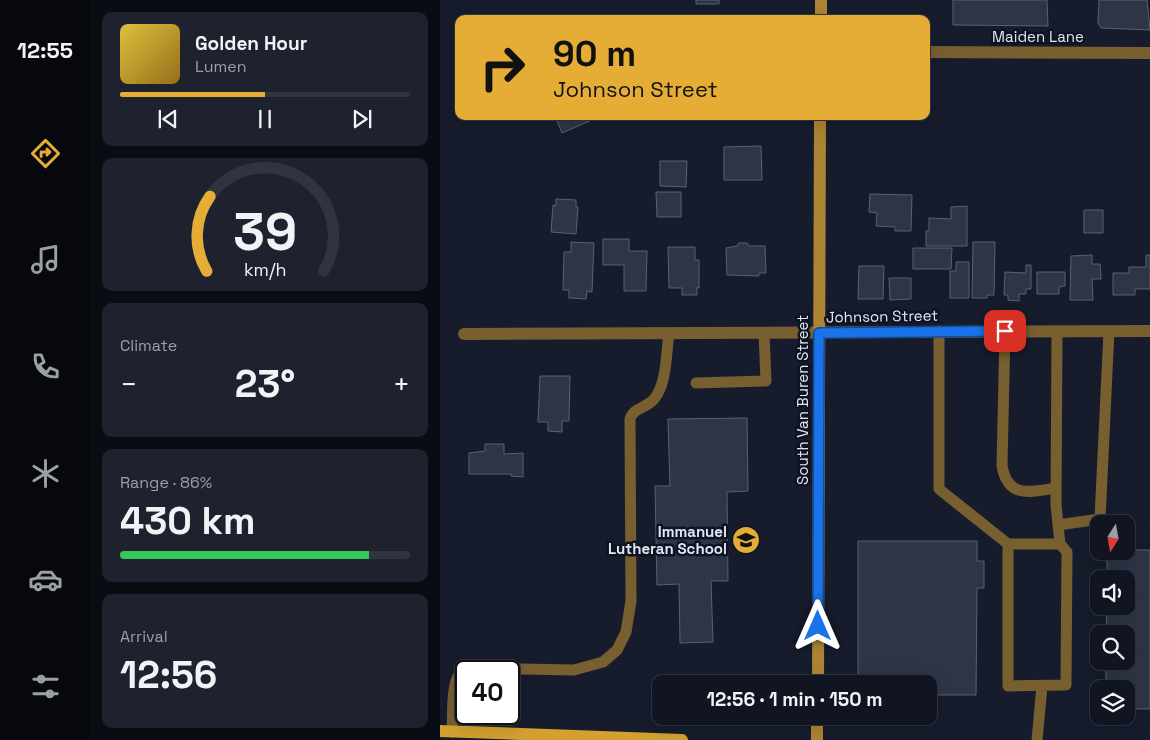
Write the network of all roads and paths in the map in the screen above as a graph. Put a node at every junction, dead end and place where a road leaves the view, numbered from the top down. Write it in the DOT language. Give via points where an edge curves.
graph roads {
  1 [pos="821,0"];
  2 [pos="821,15"];
  3 [pos="930,52"];
  4 [pos="1150,53"];
  5 [pos="820,120"];
  6 [pos="1005,331"];
  7 [pos="1057,331"];
  8 [pos="1109,331"];
  9 [pos="1150,331"];
  10 [pos="764,332"];
  11 [pos="939,332"];
  12 [pos="819,333"];
  13 [pos="464,334"];
  14 [pos="669,334"];
  15 [pos="696,383"];
  16 [pos="1056,488"];
  17 [pos="1058,525"];
  18 [pos="1008,544"];
  19 [pos="1060,544"];
  20 [pos="818,675"];
  21 [pos="1042,686"];
  22 [pos="818,725"];
  23 [pos="446,731"];
  24 [pos="605,739"];
  25 [pos="671,740"];
  26 [pos="682,740"];
  27 [pos="817,740"];
  28 [pos="1037,740"];
  1 -- 2 [label="street"];
  3 -- 4 [label="street, Maiden Lane"];
  5 -- 12 [label="street, South Van Buren Street"];
  6 -- 7 [label="street, Johnson Street"];
  6 -- 11 [label="street, Johnson Street"];
  6 -- 16 [label="lane" via="1004,478 1020,491"];
  7 -- 8 [label="street, Johnson Street"];
  7 -- 16 [label="lane"];
  8 -- 9 [label="street, Johnson Street"];
  8 -- 17 [label="lane" via="1100,518"];
  10 -- 12 [label="street, Johnson Street"];
  10 -- 14 [label="street, Johnson Street"];
  10 -- 15 [label="lane" via="766,381"];
  11 -- 12 [label="street, Johnson Street"];
  11 -- 18 [label="lane" via="939,489"];
  12 -- 20 [label="street, South Van Buren Street"];
  13 -- 14 [label="street, Johnson Street"];
  14 -- 23 [label="lane" via="659,390 652,402 634,411 630,418 631,590 624,639 607,659 574,670 477,668 463,672 455,684"];
  16 -- 17 [label="lane"];
  17 -- 19 [label="lane"];
  18 -- 19 [label="lane"];
  18 -- 21 [label="lane" via="1008,686"];
  19 -- 21 [label="lane" via="1067,552 1066,685"];
  21 -- 28 [label="lane"];
  22 -- 27 [label="street"];
  23 -- 24 [label="main road"];
  24 -- 25 [label="main road"];
  25 -- 26 [label="main road"];
}
